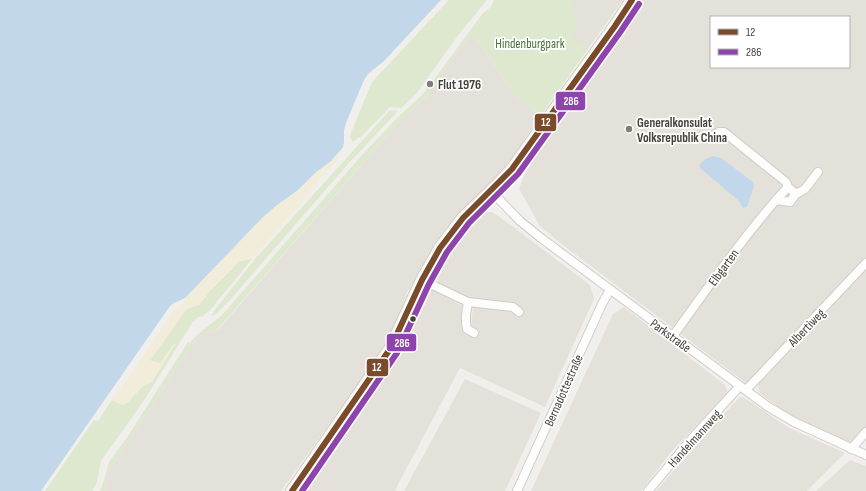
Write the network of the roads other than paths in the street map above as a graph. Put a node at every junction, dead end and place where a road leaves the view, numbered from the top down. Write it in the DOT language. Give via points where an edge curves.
graph roads {
  1 [pos="632,0"];
  2 [pos="708,139"];
  3 [pos="818,172"];
  4 [pos="788,187"];
  5 [pos="491,191"];
  6 [pos="796,194"];
  7 [pos="776,200"];
  8 [pos="866,263"];
  9 [pos="422,280"];
  10 [pos="610,290"];
  11 [pos="468,302"];
  12 [pos="520,312"];
  13 [pos="474,333"];
  14 [pos="673,336"];
  15 [pos="743,388"];
  16 [pos="866,432"];
  17 [pos="851,448"];
  18 [pos="866,455"];
  19 [pos="292,491"];
  20 [pos="517,491"];
  21 [pos="648,491"];
  1 -- 5 [label="main road" via="512,169"];
  2 -- 4 [label="street" via="719,132 724,132 786,182"];
  3 -- 6 [label="street" via="805,189"];
  4 -- 6 [label="street"];
  4 -- 7 [label="street, Elbgarten"];
  5 -- 9 [label="main road" via="450,234"];
  5 -- 10 [label="street, Parkstraße" via="528,228"];
  6 -- 7 [label="street" via="790,202"];
  7 -- 14 [label="street, Elbgarten" via="721,268"];
  8 -- 15 [label="street, Albertiweg"];
  9 -- 11 [label="street"];
  9 -- 19 [label="main road" via="390,349"];
  10 -- 14 [label="street, Parkstraße"];
  10 -- 20 [label="street, Bernadottestraße"];
  11 -- 12 [label="street" via="513,308"];
  11 -- 13 [label="street" via="466,323 468,329"];
  14 -- 15 [label="street, Parkstraße"];
  15 -- 17 [label="street, Parkstraße" via="794,422"];
  15 -- 21 [label="street, Handelmannweg" via="694,436"];
  16 -- 17 [label="street"];
  17 -- 18 [label="street, Parkstraße"];
}
